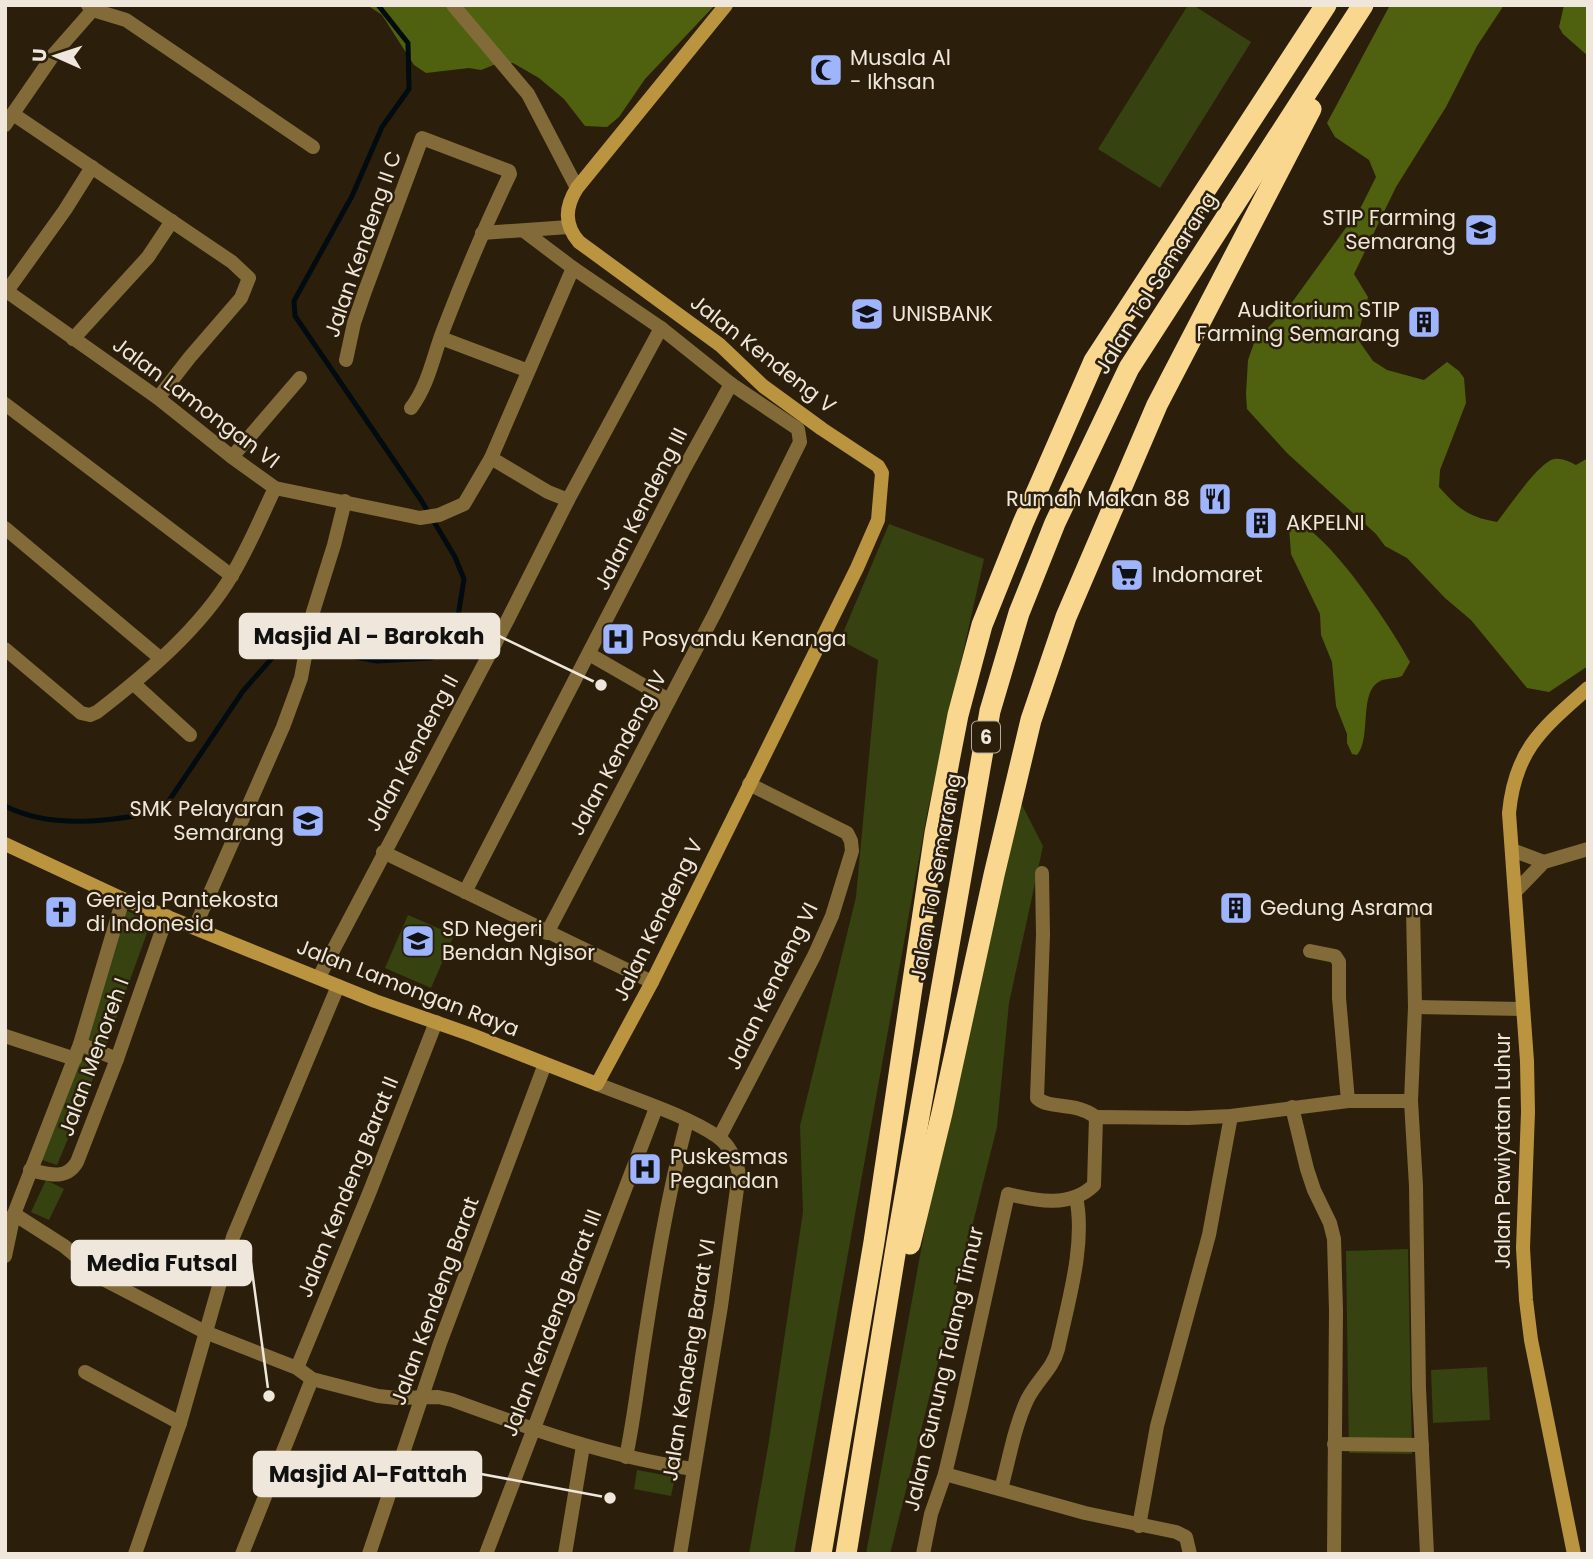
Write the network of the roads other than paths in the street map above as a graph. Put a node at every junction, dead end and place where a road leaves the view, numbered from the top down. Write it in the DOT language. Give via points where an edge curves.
graph roads {
  1 [pos="453,5"];
  2 [pos="726,5"];
  3 [pos="1326,5"];
  4 [pos="1364,5"];
  5 [pos="93,7"];
  6 [pos="124,13"];
  7 [pos="9,120"];
  8 [pos="313,147"];
  9 [pos="92,167"];
  10 [pos="578,188"];
  11 [pos="172,221"];
  12 [pos="569,227"];
  13 [pos="524,231"];
  14 [pos="482,233"];
  15 [pos="573,268"];
  16 [pos="6,291"];
  17 [pos="661,328"];
  18 [pos="441,338"];
  19 [pos="73,339"];
  20 [pos="346,360"];
  21 [pos="526,370"];
  22 [pos="300,378"];
  23 [pos="731,384"];
  24 [pos="158,398"];
  25 [pos="5,404"];
  26 [pos="411,408"];
  27 [pos="232,457"];
  28 [pos="491,458"];
  29 [pos="275,488"];
  30 [pos="568,500"];
  31 [pos="345,501"];
  32 [pos="5,528"];
  33 [pos="232,576"];
  34 [pos="5,649"];
  35 [pos="589,654"];
  36 [pos="160,658"];
  37 [pos="134,684"];
  38 [pos="1588,688"];
  39 [pos="669,699"];
  40 [pos="190,735"];
  41 [pos="749,784"];
  42 [pos="5,844"];
  43 [pos="1588,849"];
  44 [pos="1512,850"];
  45 [pos="383,852"];
  46 [pos="1544,862"];
  47 [pos="1042,873"];
  48 [pos="466,892"];
  49 [pos="1515,892"];
  50 [pos="123,899"];
  51 [pos="1413,909"];
  52 [pos="167,916"];
  53 [pos="195,927"];
  54 [pos="547,933"];
  55 [pos="1310,951"];
  56 [pos="318,977"];
  57 [pos="652,982"];
  58 [pos="338,986"];
  59 [pos="1415,1007"];
  60 [pos="1523,1009"];
  61 [pos="436,1021"];
  62 [pos="5,1037"];
  63 [pos="80,1044"];
  64 [pos="75,1059"];
  65 [pos="117,1059"];
  66 [pos="545,1064"];
  67 [pos="597,1084"];
  68 [pos="1348,1101"];
  69 [pos="1411,1101"];
  70 [pos="1292,1107"];
  71 [pos="656,1108"];
  72 [pos="1231,1116"];
  73 [pos="1096,1117"];
  74 [pos="687,1121"];
  75 [pos="719,1138"];
  76 [pos="30,1171"];
  77 [pos="739,1174"];
  78 [pos="1076,1198"];
  79 [pos="14,1214"];
  80 [pos="5,1256"];
  81 [pos="205,1332"];
  82 [pos="297,1368"];
  83 [pos="85,1372"];
  84 [pos="312,1379"];
  85 [pos="872,1394"];
  86 [pos="423,1397"];
  87 [pos="180,1423"];
  88 [pos="534,1430"];
  89 [pos="1334,1444"];
  90 [pos="1422,1445"];
  91 [pos="583,1446"];
  92 [pos="625,1457"];
  93 [pos="692,1469"];
  94 [pos="945,1474"];
  95 [pos="1001,1489"];
  96 [pos="1139,1526"];
  97 [pos="135,1554"];
  98 [pos="242,1554"];
  99 [pos="369,1554"];
  100 [pos="486,1554"];
  101 [pos="565,1554"];
  102 [pos="680,1554"];
  103 [pos="821,1554"];
  104 [pos="846,1554"];
  105 [pos="923,1554"];
  106 [pos="1190,1554"];
  107 [pos="1335,1554"];
  108 [pos="1427,1554"];
  109 [pos="1574,1554"];
  1 -- 10 [label="street" via="528,94"];
  2 -- 10 [label="street"];
  3 -- 103 [label="highway, Jalan Tol Semarang / 6" via="1094,361 982,625 934,833 874,1242"];
  4 -- 85 [label="highway" via="1157,405 1066,617 1031,720 942,1113"];
  4 -- 85 [label="highway, Jalan Tol Semarang / 6" via="1129,368 1055,523 1019,614 990,711"];
  5 -- 6 [label="street"];
  5 -- 7 [label="street"];
  6 -- 8 [label="street"];
  7 -- 9 [label="street"];
  9 -- 11 [label="street"];
  9 -- 16 [label="street"];
  10 -- 12 [label="street" via="570,200"];
  11 -- 19 [label="street" via="148,257"];
  11 -- 24 [label="street" via="250,278 241,298"];
  12 -- 13 [label="street"];
  12 -- 41 [label="street, Jalan Kendeng V" via="591,253 710,337 763,386 878,466 882,474 875,529"];
  13 -- 14 [label="street"];
  13 -- 15 [label="street"];
  14 -- 18 [label="street"];
  14 -- 20 [label="street, Jalan Kendeng II C" via="510,172 422,138 354,323"];
  15 -- 17 [label="street"];
  15 -- 21 [label="street"];
  16 -- 19 [label="street, Jalan Lamongan VI"];
  17 -- 23 [label="street"];
  17 -- 30 [label="street, Jalan Kendeng II"];
  18 -- 21 [label="street"];
  18 -- 26 [label="street" via="421,394"];
  19 -- 24 [label="street, Jalan Lamongan VI"];
  21 -- 28 [label="street"];
  22 -- 27 [label="street"];
  23 -- 35 [label="street, Jalan Kendeng III"];
  23 -- 39 [label="street, Jalan Kendeng IV" via="798,429 800,442"];
  24 -- 27 [label="street, Jalan Lamongan VI"];
  25 -- 33 [label="street"];
  27 -- 29 [label="street, Jalan Lamongan VI"];
  28 -- 30 [label="street"];
  28 -- 31 [label="street, Jalan Lamongan VI" via="464,505 439,515 420,518"];
  29 -- 31 [label="street, Jalan Lamongan VI"];
  29 -- 33 [label="street"];
  30 -- 45 [label="street, Jalan Kendeng II"];
  31 -- 53 [label="street" via="283,727"];
  32 -- 36 [label="street"];
  33 -- 36 [label="street" via="199,619"];
  34 -- 37 [label="street" via="81,713 97,712"];
  35 -- 39 [label="street"];
  35 -- 48 [label="street, Jalan Kendeng III"];
  36 -- 37 [label="street"];
  37 -- 40 [label="street"];
  38 -- 44 [label="street, Jalan Pawiyatan Luhur" via="1542,730 1517,770 1509,813"];
  39 -- 54 [label="street, Jalan Kendeng IV"];
  41 -- 57 [label="street, Jalan Kendeng V"];
  41 -- 75 [label="street, Jalan Kendeng VI" via="847,833 852,851 814,956"];
  42 -- 50 [label="street, Jalan Lamongan Raya"];
  43 -- 46 [label="street"];
  44 -- 46 [label="street"];
  44 -- 49 [label="street, Jalan Pawiyatan Luhur"];
  45 -- 48 [label="street"];
  45 -- 56 [label="street, Jalan Kendeng II"];
  46 -- 49 [label="street"];
  47 -- 73 [label="street" via="1037,1098 1083,1108"];
  48 -- 54 [label="street"];
  49 -- 60 [label="street, Jalan Pawiyatan Luhur"];
  50 -- 52 [label="street, Jalan Lamongan Raya"];
  50 -- 63 [label="street, Jalan Menoreh I"];
  51 -- 59 [label="street"];
  52 -- 53 [label="street, Jalan Lamongan Raya"];
  52 -- 65 [label="street, Jalan Menoreh I"];
  53 -- 56 [label="street, Jalan Lamongan Raya"];
  54 -- 57 [label="street"];
  55 -- 68 [label="street" via="1335,956 1339,962"];
  56 -- 58 [label="street, Jalan Lamongan Raya"];
  57 -- 67 [label="street, Jalan Kendeng V"];
  58 -- 61 [label="street, Jalan Lamongan Raya"];
  58 -- 81 [label="street" via="233,1237"];
  59 -- 60 [label="street"];
  59 -- 69 [label="street"];
  60 -- 109 [label="street, Jalan Pawiyatan Luhur" via="1528,1112 1522,1248 1525,1300"];
  61 -- 66 [label="street, Jalan Lamongan Raya"];
  61 -- 82 [label="street, Jalan Kendeng Barat II"];
  62 -- 64 [label="street"];
  63 -- 64 [label="street, Jalan Menoreh I"];
  63 -- 65 [label="street"];
  64 -- 76 [label="street, Jalan Menoreh I"];
  65 -- 76 [label="street, Jalan Menoreh I" via="73,1170 54,1175"];
  66 -- 67 [label="street, Jalan Lamongan Raya"];
  66 -- 86 [label="street, Jalan Kendeng Barat"];
  67 -- 71 [label="street, Jalan Lamongan Raya"];
  68 -- 69 [label="street"];
  68 -- 70 [label="street"];
  69 -- 90 [label="street"];
  70 -- 72 [label="street"];
  70 -- 89 [label="street" via="1307,1169 1334,1239"];
  71 -- 74 [label="street, Jalan Lamongan Raya"];
  71 -- 88 [label="street, Jalan Kendeng Barat III"];
  72 -- 73 [label="street"];
  72 -- 96 [label="street" via="1209,1236 1157,1426"];
  73 -- 78 [label="street" via="1094,1185"];
  74 -- 75 [label="street, Jalan Lamongan Raya"];
  74 -- 92 [label="street"];
  75 -- 77 [label="street, Jalan Lamongan Raya" via="735,1158"];
  76 -- 79 [label="street, Jalan Menoreh I"];
  77 -- 93 [label="street, Jalan Kendeng Barat VI"];
  78 -- 94 [label="street, Jalan Gunung Talang Timur" via="1046,1200 1007,1194"];
  78 -- 95 [label="street" via="1078,1244 1058,1349 1020,1416"];
  79 -- 80 [label="street, Jalan Menoreh I"];
  79 -- 81 [label="street" via="105,1280"];
  81 -- 82 [label="street"];
  81 -- 87 [label="street"];
  82 -- 84 [label="street"];
  83 -- 87 [label="street"];
  84 -- 86 [label="street" via="378,1396"];
  84 -- 98 [label="street"];
  85 -- 104 [label="highway, Jalan Tol Semarang / 6"];
  86 -- 88 [label="street" via="452,1400"];
  86 -- 99 [label="street, Jalan Kendeng Barat"];
  87 -- 97 [label="street"];
  88 -- 91 [label="street"];
  88 -- 100 [label="street, Jalan Kendeng Barat III"];
  89 -- 90 [label="street"];
  89 -- 107 [label="street"];
  90 -- 108 [label="street"];
  91 -- 92 [label="street"];
  91 -- 101 [label="street"];
  92 -- 93 [label="street"];
  93 -- 102 [label="street, Jalan Kendeng Barat VI"];
  94 -- 95 [label="street"];
  94 -- 105 [label="street, Jalan Gunung Talang Timur"];
  95 -- 96 [label="street"];
  96 -- 106 [label="street" via="1186,1536"];
}
